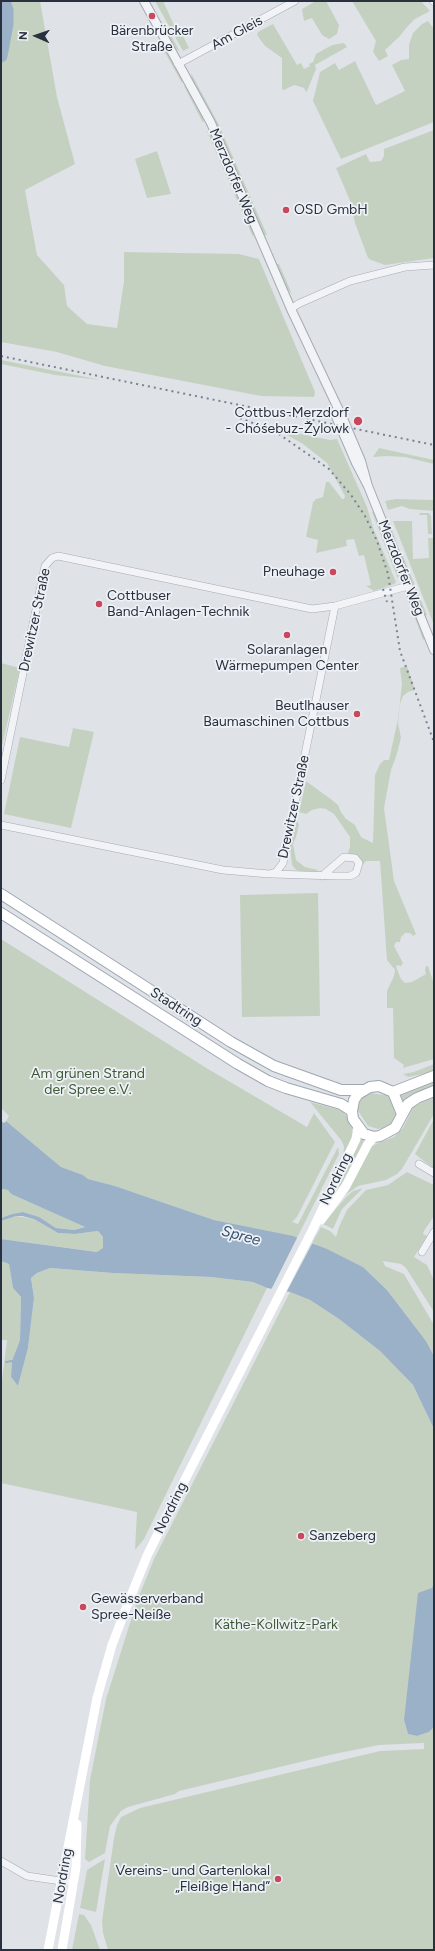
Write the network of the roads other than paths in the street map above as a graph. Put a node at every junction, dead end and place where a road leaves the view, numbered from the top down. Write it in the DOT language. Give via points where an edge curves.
graph roads {
  1 [pos="144,1"];
  2 [pos="295,1"];
  3 [pos="178,64"];
  4 [pos="434,265"];
  5 [pos="291,309"];
  6 [pos="408,586"];
  7 [pos="336,606"];
  8 [pos="434,650"];
  9 [pos="1,780"];
  10 [pos="1,825"];
  11 [pos="269,874"];
  12 [pos="322,876"];
  13 [pos="1,894"];
  14 [pos="1,912"];
  15 [pos="434,1076"];
  16 [pos="363,1090"];
  17 [pos="434,1091"];
  18 [pos="393,1092"];
  19 [pos="352,1111"];
  20 [pos="402,1114"];
  21 [pos="358,1127"];
  22 [pos="374,1136"];
  23 [pos="419,1164"];
  24 [pos="434,1173"];
  25 [pos="312,1231"];
  26 [pos="434,1232"];
  27 [pos="422,1252"];
  28 [pos="77,1802"];
  29 [pos="1,1861"];
  30 [pos="62,1881"];
  31 [pos="74,1883"];
  32 [pos="48,1950"];
  33 [pos="62,1950"];
  1 -- 3 [label="street, Merzdorfer Weg"];
  2 -- 3 [label="street, Am Gleis"];
  3 -- 5 [label="street, Merzdorfer Weg" via="211,124"];
  4 -- 5 [label="street" via="405,267 350,281"];
  5 -- 6 [label="street, Merzdorfer Weg" via="325,378 361,461 368,486"];
  6 -- 7 [label="street, Drewitzer Straße"];
  6 -- 8 [label="street, Merzdorfer Weg"];
  7 -- 9 [label="street, Drewitzer Straße" via="312,609 58,556 52,558 45,566"];
  7 -- 11 [label="street, Drewitzer Straße" via="283,862 279,870"];
  10 -- 11 [label="street, Drewitzer Straße" via="223,870"];
  11 -- 12 [label="street"];
  12 -- 12 [label="street" via="350,876 356,873 359,862 355,858 344,857"];
  13 -- 16 [label="main road, Stadtring" via="231,1042 274,1066 341,1090"];
  14 -- 19 [label="main road, Stadtring" via="244,1068 286,1088 341,1104"];
  15 -- 18 [label="main road"];
  16 -- 18 [label="main road, Stadtring" via="379,1086"];
  16 -- 19 [label="main road" via="354,1100"];
  17 -- 20 [label="main road" via="408,1104"];
  18 -- 20 [label="main road"];
  19 -- 21 [label="main road"];
  20 -- 22 [label="main road" via="395,1128 388,1133"];
  21 -- 22 [label="main road" via="364,1134"];
  21 -- 25 [label="main road, Nordring" via="356,1139"];
  22 -- 25 [label="main road, Nordring" via="346,1186"];
  23 -- 24 [label="street"];
  25 -- 28 [label="main road, Nordring" via="147,1556 112,1645 97,1698"];
  26 -- 27 [label="street"];
  28 -- 30 [label="main road, Nordring"];
  28 -- 31 [label="main road, Nordring"];
  29 -- 30 [label="street" via="27,1876"];
  30 -- 31 [label="street"];
  30 -- 32 [label="main road, Nordring"];
  31 -- 33 [label="main road, Nordring"];
}
